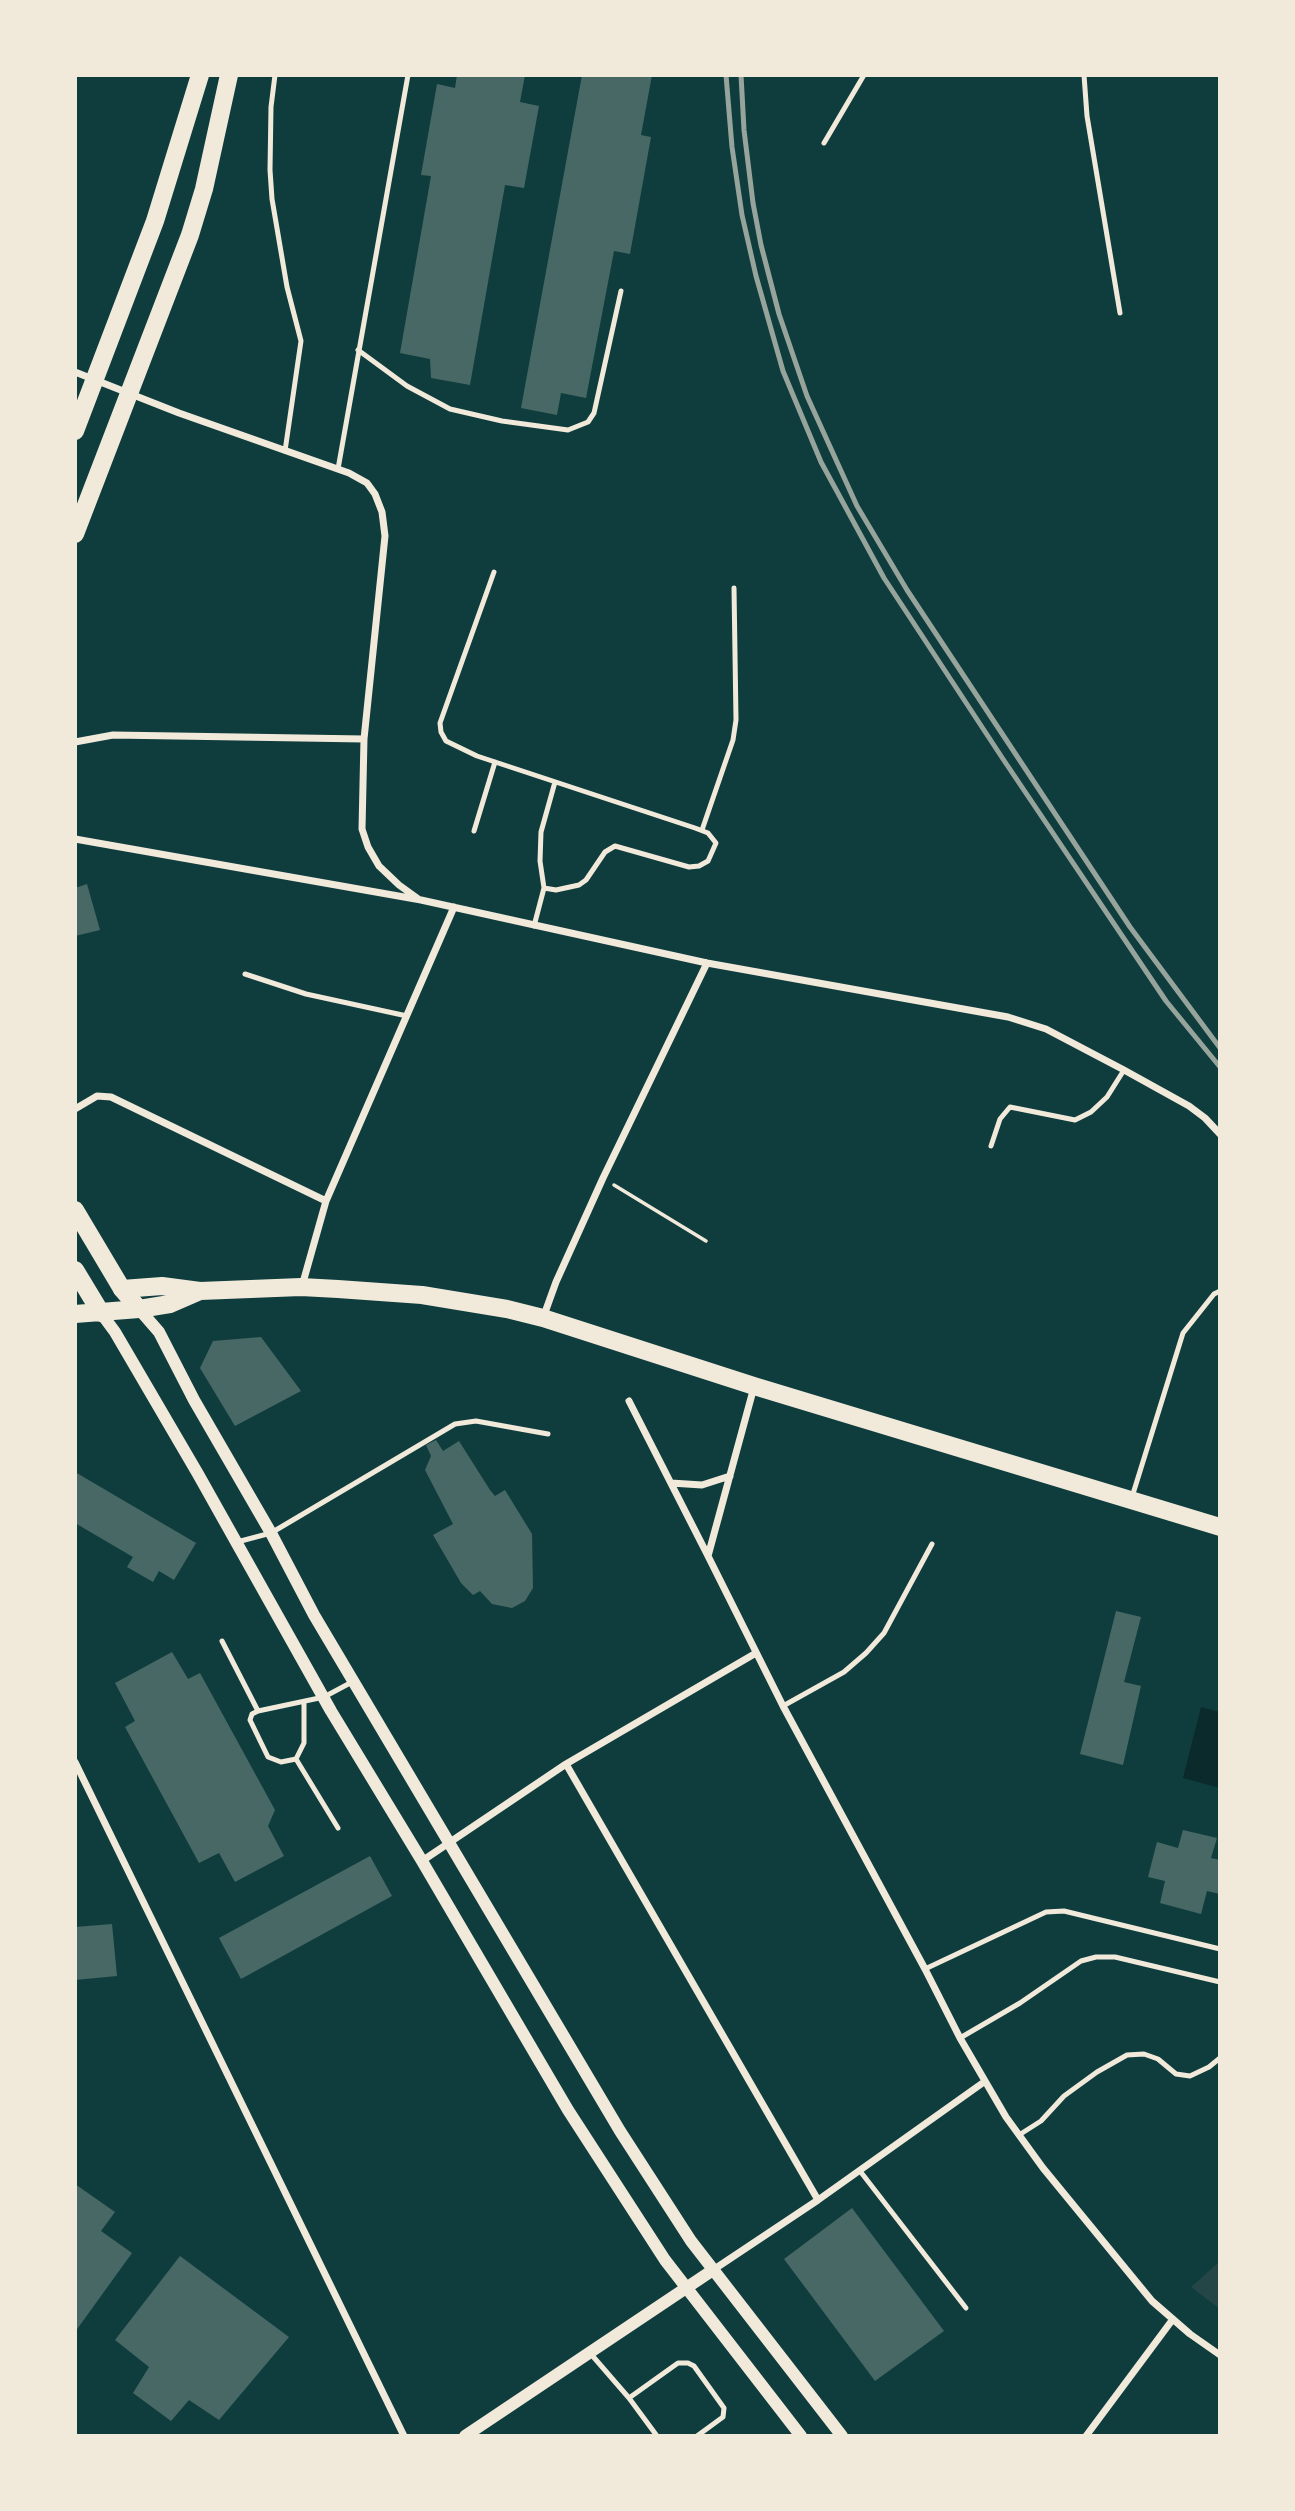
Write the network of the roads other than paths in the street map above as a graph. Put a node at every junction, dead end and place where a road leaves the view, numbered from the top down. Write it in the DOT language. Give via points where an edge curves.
graph roads {
  1 [pos="200,75"];
  2 [pos="229,75"];
  3 [pos="275,75"];
  4 [pos="408,75"];
  5 [pos="864,75"];
  6 [pos="1084,75"];
  7 [pos="824,143"];
  8 [pos="621,291"];
  9 [pos="1120,313"];
  10 [pos="358,350"];
  11 [pos="75,372"];
  12 [pos="96,380"];
  13 [pos="130,393"];
  14 [pos="75,431"];
  15 [pos="285,451"];
  16 [pos="338,469"];
  17 [pos="75,534"];
  18 [pos="494,572"];
  19 [pos="734,588"];
  20 [pos="364,739"];
  21 [pos="75,742"];
  22 [pos="495,762"];
  23 [pos="555,782"];
  24 [pos="702,830"];
  25 [pos="474,831"];
  26 [pos="75,839"];
  27 [pos="544,888"];
  28 [pos="421,900"];
  29 [pos="454,907"];
  30 [pos="534,926"];
  31 [pos="707,963"];
  32 [pos="245,974"];
  33 [pos="407,1016"];
  34 [pos="1124,1070"];
  35 [pos="75,1109"];
  36 [pos="1220,1134"];
  37 [pos="991,1146"];
  38 [pos="326,1201"];
  39 [pos="75,1210"];
  40 [pos="75,1270"];
  41 [pos="301,1287"];
  42 [pos="122,1289"];
  43 [pos="1220,1291"];
  44 [pos="81,1292"];
  45 [pos="200,1292"];
  46 [pos="139,1309"];
  47 [pos="101,1312"];
  48 [pos="75,1314"];
  49 [pos="543,1318"];
  50 [pos="754,1386"];
  51 [pos="629,1401"];
  52 [pos="548,1434"];
  53 [pos="730,1476"];
  54 [pos="671,1483"];
  55 [pos="1132,1500"];
  56 [pos="1220,1527"];
  57 [pos="271,1533"];
  58 [pos="237,1542"];
  59 [pos="932,1544"];
  60 [pos="708,1556"];
  61 [pos="222,1642"];
  62 [pos="756,1653"];
  63 [pos="354,1682"];
  64 [pos="324,1697"];
  65 [pos="304,1702"];
  66 [pos="783,1706"];
  67 [pos="258,1711"];
  68 [pos="296,1759"];
  69 [pos="75,1762"];
  70 [pos="566,1764"];
  71 [pos="338,1828"];
  72 [pos="449,1842"];
  73 [pos="422,1861"];
  74 [pos="1220,1950"];
  75 [pos="925,1969"];
  76 [pos="1220,1982"];
  77 [pos="960,2038"];
  78 [pos="1220,2058"];
  79 [pos="984,2082"];
  80 [pos="1019,2135"];
  81 [pos="860,2171"];
  82 [pos="818,2200"];
  83 [pos="713,2270"];
  84 [pos="686,2288"];
  85 [pos="966,2308"];
  86 [pos="1172,2319"];
  87 [pos="590,2353"];
  88 [pos="1220,2355"];
  89 [pos="629,2398"];
  90 [pos="404,2436"];
  91 [pos="466,2436"];
  92 [pos="657,2436"];
  93 [pos="697,2436"];
  94 [pos="801,2436"];
  95 [pos="842,2436"];
  96 [pos="1086,2436"];
  1 -- 12 [label="main road" via="155,221"];
  2 -- 13 [label="main road" via="190,235"];
  3 -- 15 [label="lane" via="272,199 301,341"];
  4 -- 10 [label="lane"];
  5 -- 7 [label="lane"];
  6 -- 9 [label="lane"];
  8 -- 10 [label="lane" via="594,413 588,422 568,430 450,409 407,386"];
  10 -- 16 [label="lane"];
  11 -- 12 [label="street"];
  12 -- 13 [label="street"];
  12 -- 14 [label="main road"];
  13 -- 15 [label="street"];
  13 -- 17 [label="main road"];
  15 -- 16 [label="street"];
  16 -- 20 [label="street" via="367,483 384,523"];
  18 -- 22 [label="lane" via="440,723 446,741"];
  19 -- 24 [label="lane" via="736,720"];
  20 -- 21 [label="street" via="113,736"];
  20 -- 28 [label="street" via="360,815 365,839 389,877"];
  22 -- 23 [label="lane"];
  22 -- 25 [label="lane"];
  23 -- 24 [label="lane"];
  23 -- 27 [label="lane" via="541,832"];
  24 -- 27 [label="lane" via="716,843 708,861 699,866 615,846 579,885"];
  26 -- 28 [label="street"];
  27 -- 30 [label="lane"];
  28 -- 29 [label="street"];
  29 -- 30 [label="street"];
  29 -- 33 [label="street"];
  30 -- 31 [label="street"];
  31 -- 34 [label="street" via="1008,1017 1046,1030"];
  31 -- 49 [label="street" via="603,1178"];
  32 -- 33 [label="lane" via="306,994"];
  33 -- 38 [label="street"];
  34 -- 36 [label="street" via="1189,1106"];
  34 -- 37 [label="lane" via="1107,1097 1075,1120 1010,1107 1000,1119"];
  35 -- 38 [label="street" via="97,1096 111,1097"];
  38 -- 41 [label="street"];
  39 -- 42 [label="main road"];
  40 -- 44 [label="main road"];
  41 -- 45 [label="main road"];
  41 -- 49 [label="main road" via="422,1295"];
  42 -- 44 [label="main road"];
  42 -- 45 [label="main road" via="162,1286"];
  42 -- 46 [label="main road"];
  43 -- 55 [label="lane" via="1184,1333"];
  44 -- 47 [label="main road"];
  45 -- 46 [label="main road" via="170,1304"];
  46 -- 47 [label="main road"];
  46 -- 57 [label="street" via="159,1332"];
  47 -- 48 [label="main road"];
  47 -- 58 [label="street"];
  49 -- 50 [label="main road"];
  50 -- 53 [label="street"];
  50 -- 55 [label="main road"];
  51 -- 54 [label="street"];
  52 -- 57 [label="lane" via="476,1422 455,1424"];
  53 -- 54 [label="street" via="702,1485"];
  53 -- 60 [label="street"];
  54 -- 60 [label="street"];
  55 -- 56 [label="main road"];
  57 -- 58 [label="lane"];
  57 -- 63 [label="street"];
  58 -- 64 [label="street"];
  59 -- 66 [label="lane" via="884,1633 866,1653 844,1672"];
  60 -- 62 [label="street"];
  61 -- 67 [label="lane"];
  62 -- 66 [label="street"];
  62 -- 70 [label="street"];
  63 -- 64 [label="lane"];
  63 -- 72 [label="street"];
  64 -- 65 [label="lane"];
  64 -- 73 [label="street"];
  65 -- 67 [label="lane"];
  65 -- 68 [label="lane" via="304,1743"];
  66 -- 75 [label="street"];
  67 -- 68 [label="lane" via="250,1720 268,1757 281,1762"];
  68 -- 71 [label="lane"];
  69 -- 90 [label="street"];
  70 -- 72 [label="street"];
  70 -- 82 [label="street"];
  72 -- 73 [label="street"];
  72 -- 83 [label="street" via="620,2131"];
  73 -- 84 [label="street" via="568,2110"];
  74 -- 75 [label="lane" via="1064,1911 1046,1912"];
  75 -- 77 [label="street"];
  76 -- 77 [label="lane" via="1115,1957 1096,1957 1081,1961"];
  77 -- 79 [label="street"];
  78 -- 80 [label="lane" via="1190,2076 1176,2074 1143,2054 1127,2055 1064,2096 1041,2121"];
  79 -- 80 [label="street"];
  79 -- 81 [label="street"];
  80 -- 86 [label="street" via="1152,2301"];
  81 -- 82 [label="street"];
  81 -- 85 [label="lane"];
  82 -- 83 [label="street"];
  83 -- 84 [label="street"];
  83 -- 95 [label="street"];
  84 -- 87 [label="street"];
  84 -- 94 [label="street"];
  86 -- 88 [label="street"];
  86 -- 96 [label="street"];
  87 -- 89 [label="lane"];
  87 -- 91 [label="street"];
  89 -- 92 [label="lane"];
  89 -- 93 [label="lane" via="678,2363 694,2366 724,2409 723,2417"];
}
